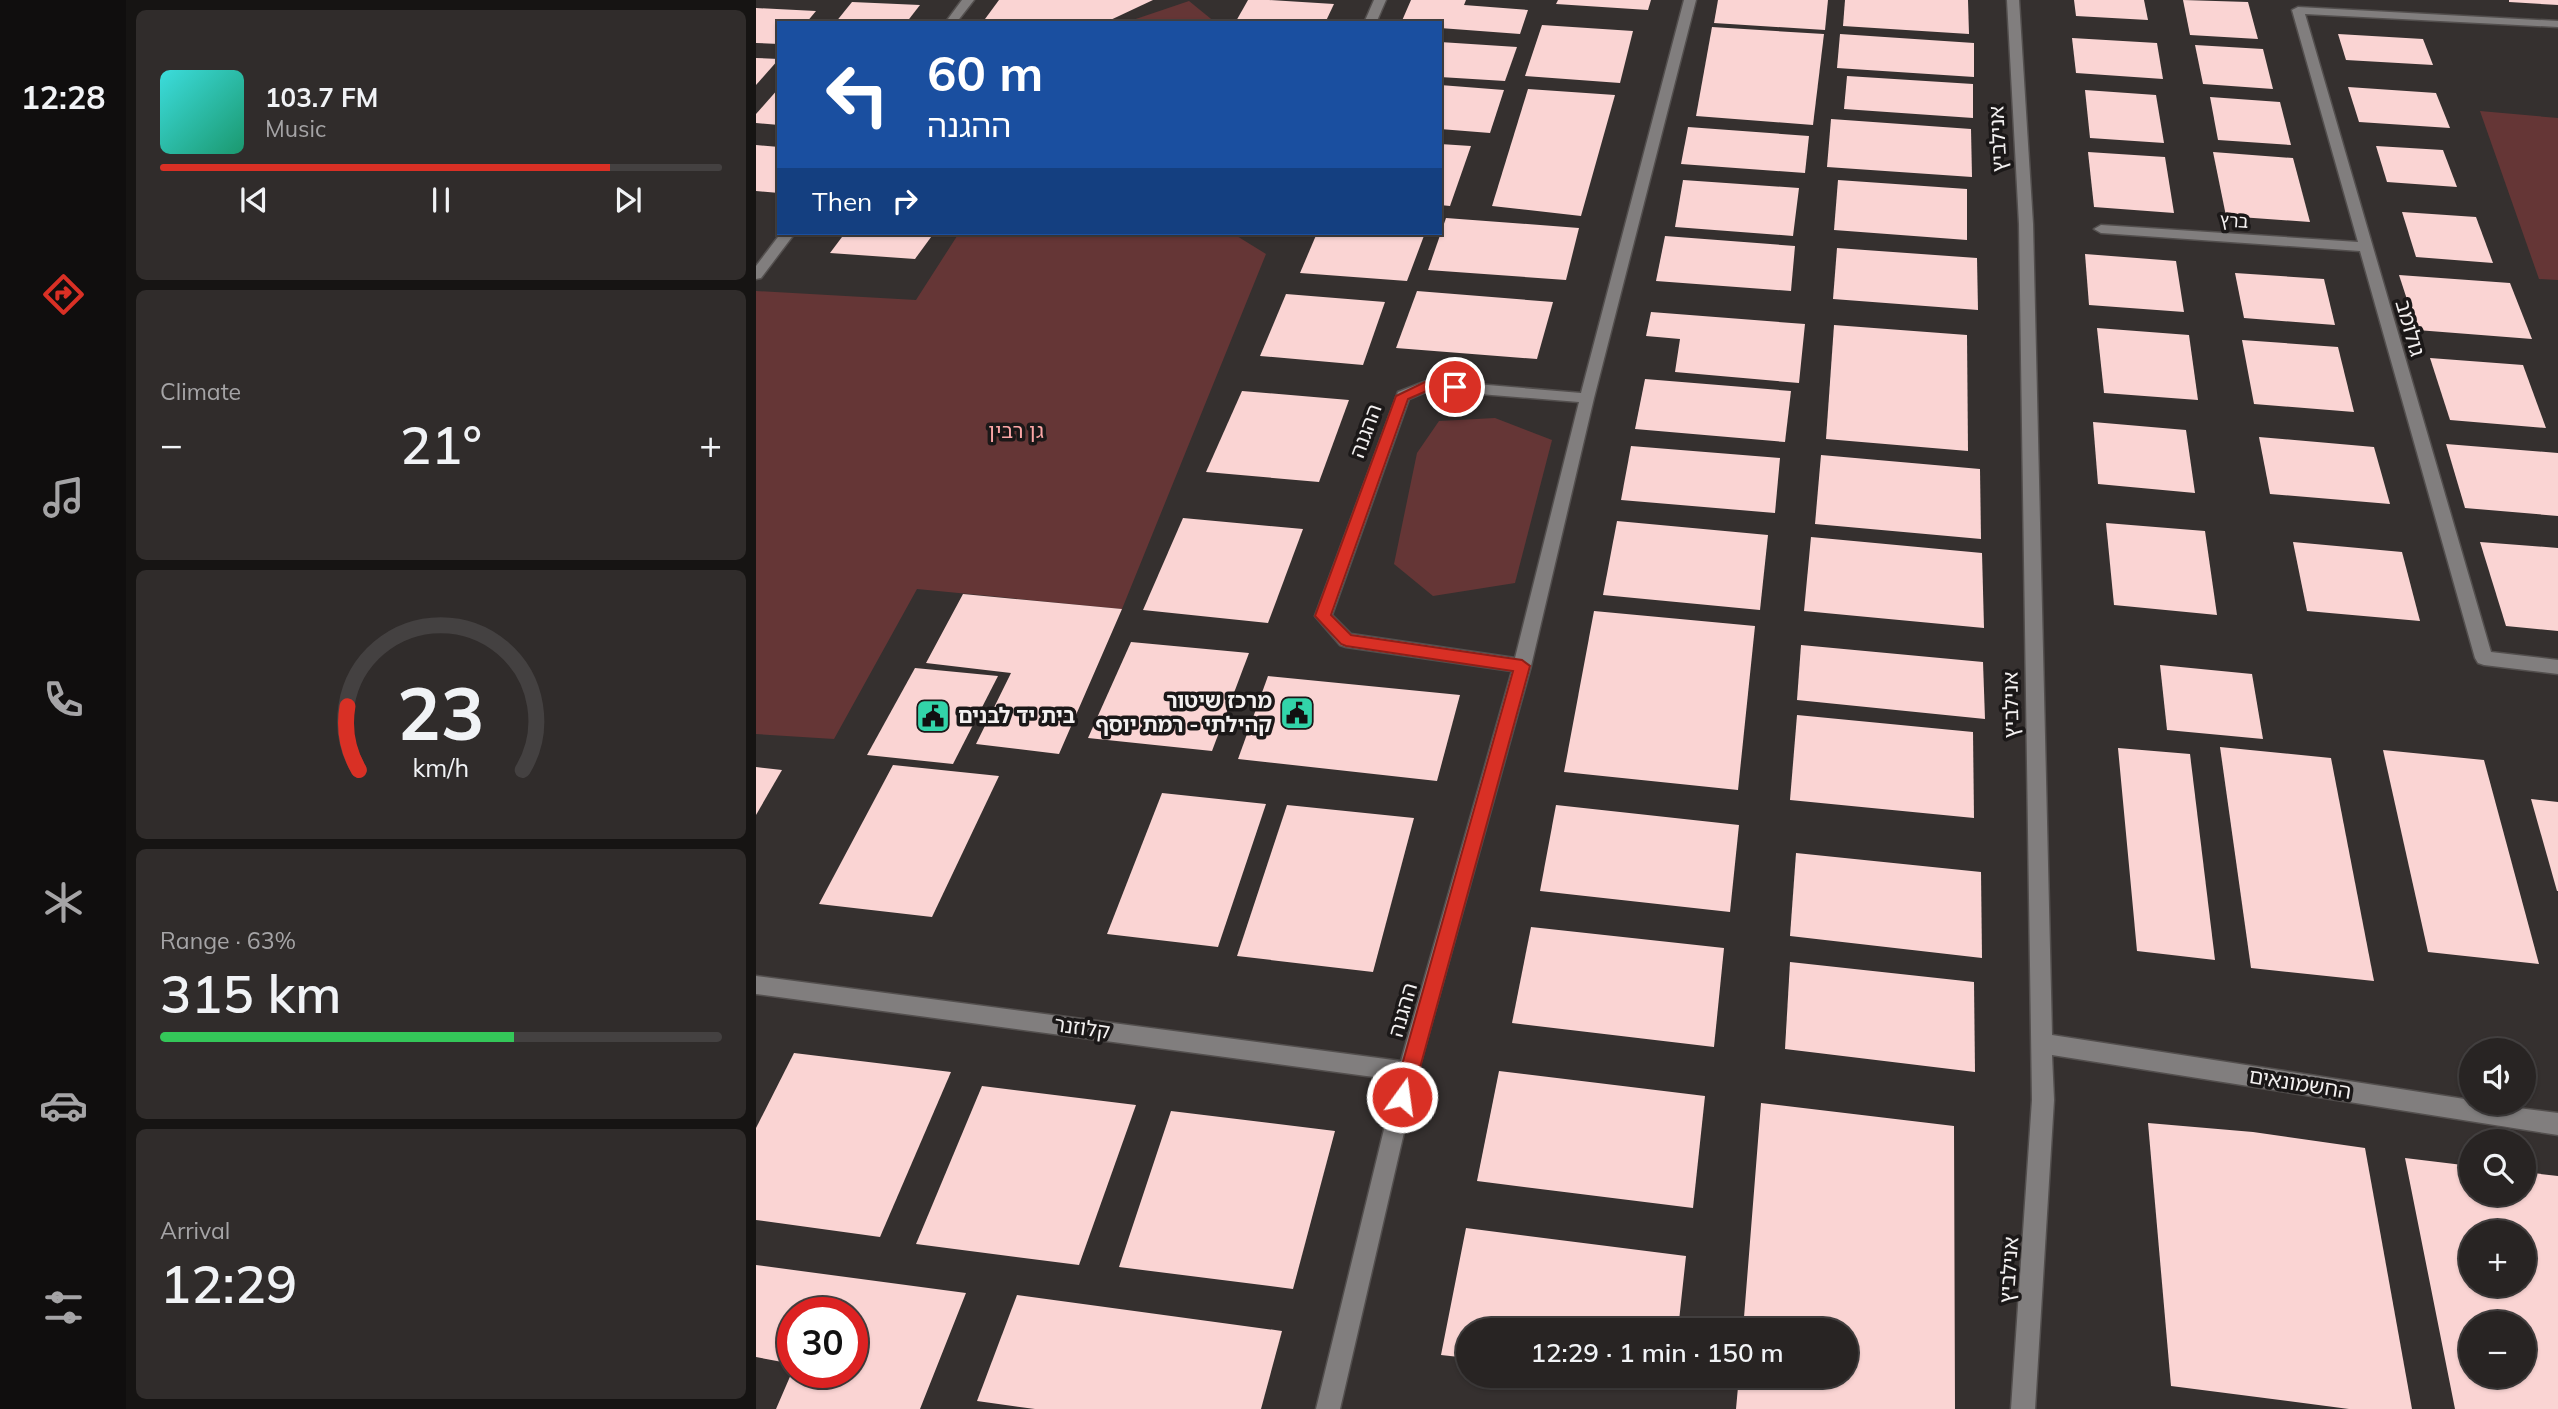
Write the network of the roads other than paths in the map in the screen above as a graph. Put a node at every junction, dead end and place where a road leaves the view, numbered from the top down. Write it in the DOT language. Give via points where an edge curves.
graph roads {
  1 [pos="968,0"];
  2 [pos="1380,0"];
  3 [pos="1690,0"];
  4 [pos="2013,0"];
  5 [pos="952,21"];
  6 [pos="1371,21"];
  7 [pos="2558,24"];
  8 [pos="2101,229"];
  9 [pos="786,235"];
  10 [pos="2365,247"];
  11 [pos="756,275"];
  12 [pos="1587,398"];
  13 [pos="1522,666"];
  14 [pos="2558,667"];
  15 [pos="756,985"];
  16 [pos="2041,1044"];
  17 [pos="1408,1072"];
  18 [pos="2558,1124"];
  19 [pos="1328,1409"];
  20 [pos="2023,1409"];
  1 -- 5 [label="street"];
  2 -- 6 [label="street"];
  3 -- 12 [label="street, ההגנה"];
  4 -- 16 [label="street, אנילביץ" via="2026,223"];
  7 -- 10 [label="street, גולומב" via="2298,10"];
  8 -- 10 [label="street, ברץ"];
  9 -- 11 [label="street"];
  10 -- 14 [label="street, גולומב" via="2484,658"];
  12 -- 13 [label="street, ההגנה"];
  12 -- 13 [label="street, ההגנה" via="1429,385 1403,396 1322,616 1346,640"];
  13 -- 17 [label="street, ההגנה"];
  15 -- 17 [label="street, קלוזנר"];
  16 -- 18 [label="street, החשמונאים"];
  16 -- 20 [label="street, אנילביץ" via="2043,1100"];
  17 -- 19 [label="street, ההגנה"];
}
